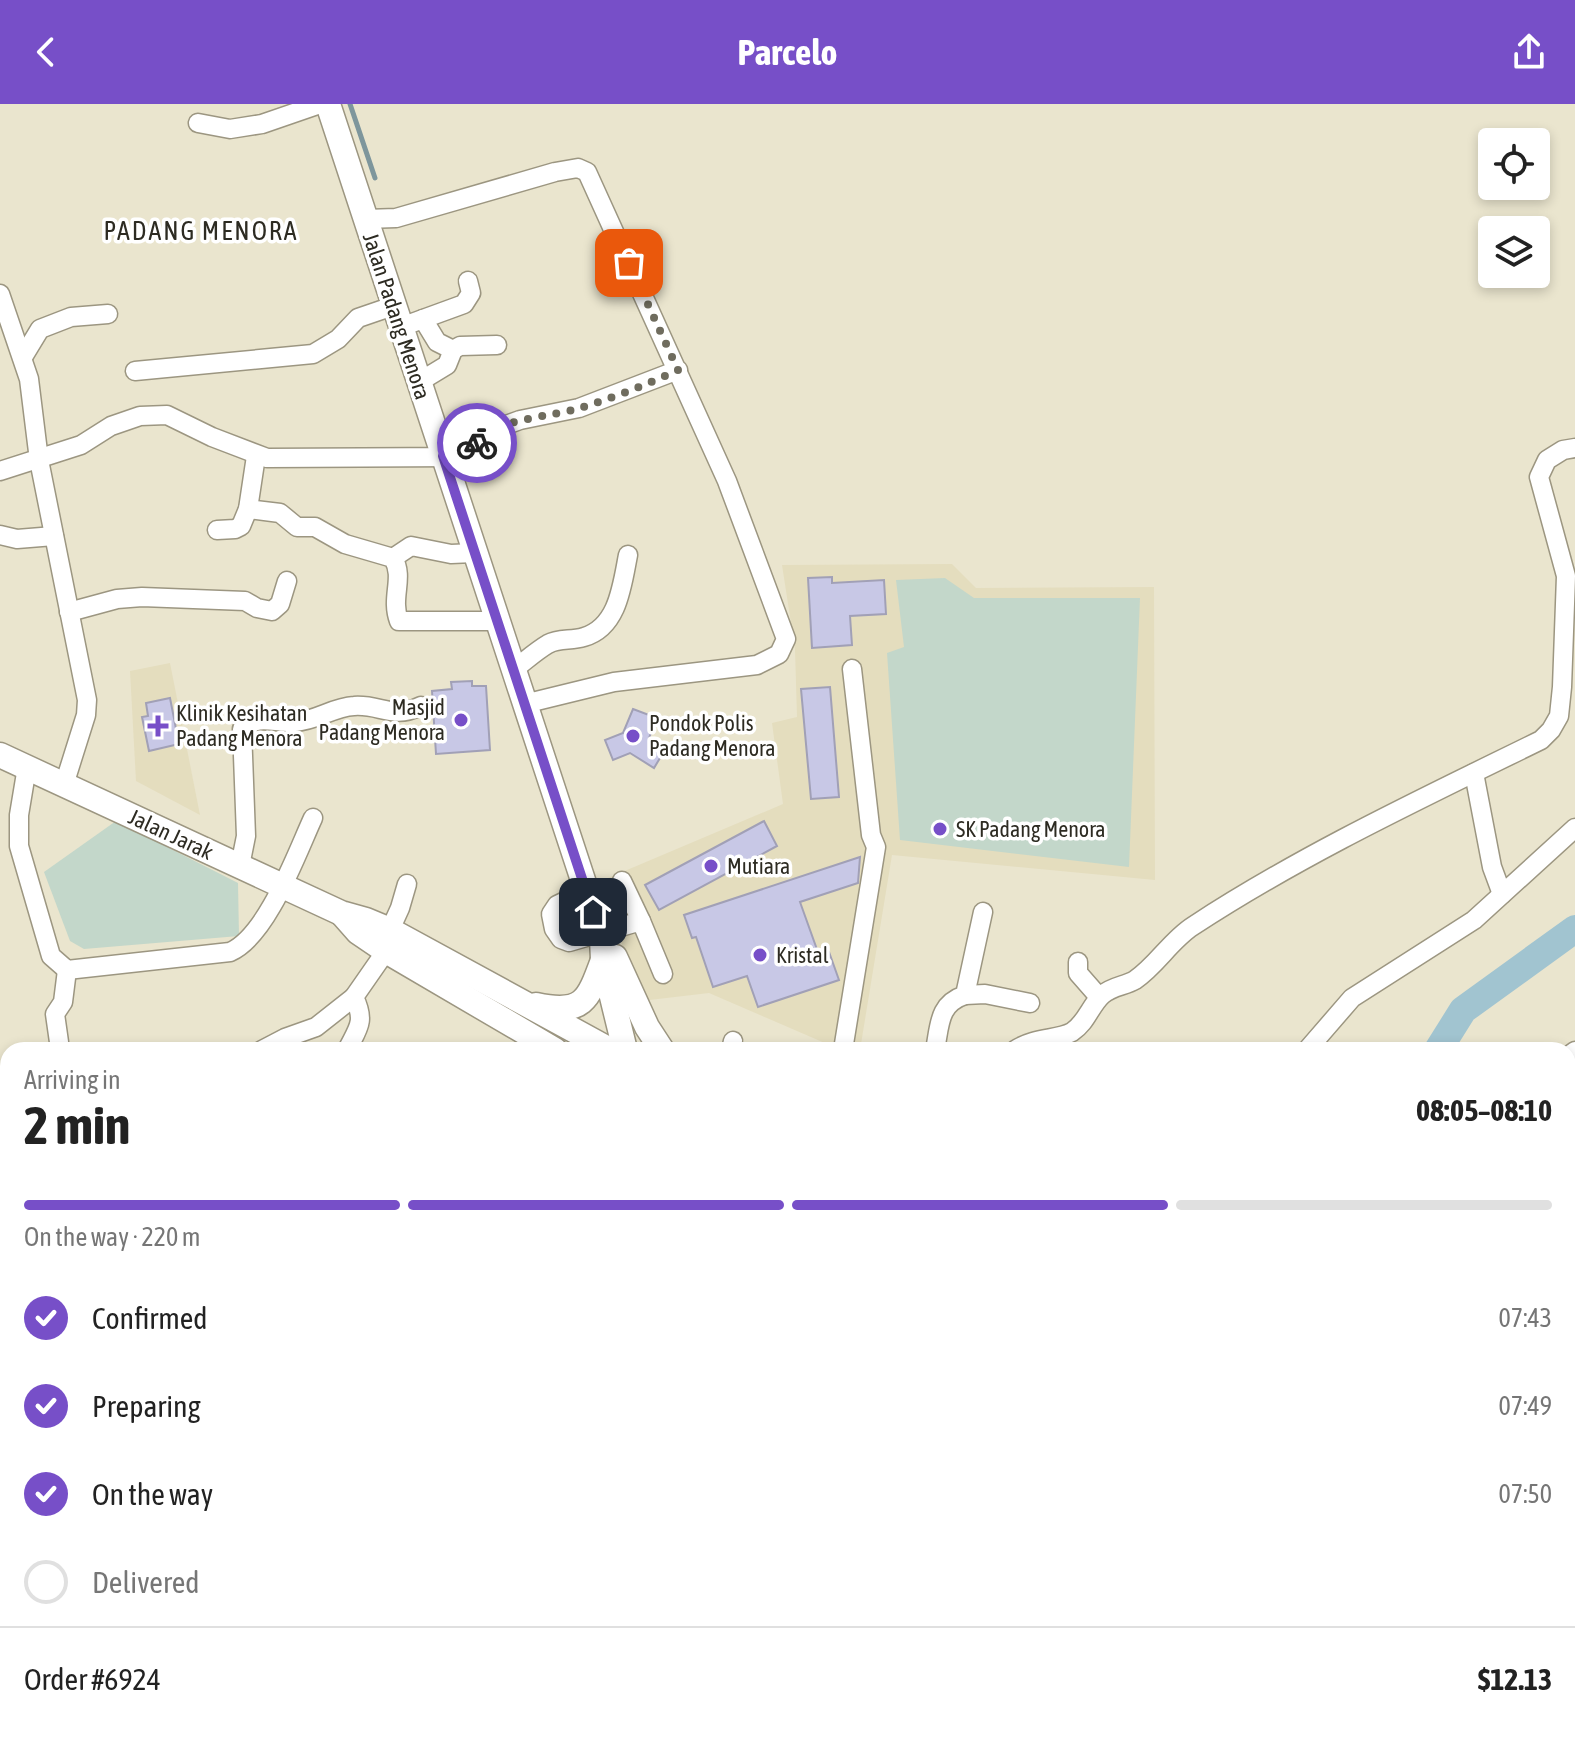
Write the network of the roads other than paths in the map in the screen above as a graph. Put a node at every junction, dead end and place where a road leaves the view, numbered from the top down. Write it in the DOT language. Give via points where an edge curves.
graph roads {
  1 [pos="320,104"];
  2 [pos="328,104"];
  3 [pos="198,123"];
  4 [pos="366,219"];
  5 [pos="468,281"];
  6 [pos="0,294"];
  7 [pos="108,314"];
  8 [pos="406,317"];
  9 [pos="497,345"];
  10 [pos="453,350"];
  11 [pos="23,357"];
  12 [pos="678,370"];
  13 [pos="135,371"];
  14 [pos="419,382"];
  15 [pos="1575,448"];
  16 [pos="256,456"];
  17 [pos="443,456"];
  18 [pos="39,460"];
  19 [pos="0,471"];
  20 [pos="248,509"];
  21 [pos="217,530"];
  22 [pos="0,535"];
  23 [pos="54,536"];
  24 [pos="474,553"];
  25 [pos="628,555"];
  26 [pos="393,558"];
  27 [pos="287,581"];
  28 [pos="69,612"];
  29 [pos="496,621"];
  30 [pos="852,669"];
  31 [pos="513,670"];
  32 [pos="524,704"];
  33 [pos="421,706"];
  34 [pos="0,755"];
  35 [pos="27,767"];
  36 [pos="1474,773"];
  37 [pos="64,785"];
  38 [pos="313,818"];
  39 [pos="1575,828"];
  40 [pos="240,866"];
  41 [pos="622,881"];
  42 [pos="407,884"];
  43 [pos="283,886"];
  44 [pos="586,891"];
  45 [pos="1502,894"];
  46 [pos="983,912"];
  47 [pos="641,921"];
  48 [pos="388,940"];
  49 [pos="605,947"];
  50 [pos="1078,962"];
  51 [pos="67,970"];
  52 [pos="663,974"];
  53 [pos="965,995"];
  54 [pos="354,997"];
  55 [pos="1099,997"];
  56 [pos="518,1001"];
  57 [pos="1030,1003"];
  58 [pos="59,1042"];
  59 [pos="277,1042"];
  60 [pos="351,1042"];
  61 [pos="537,1042"];
  62 [pos="595,1042"];
  63 [pos="623,1042"];
  64 [pos="639,1042"];
  65 [pos="657,1042"];
  66 [pos="844,1042"];
  67 [pos="937,1042"];
  68 [pos="1028,1042"];
  69 [pos="1314,1042"];
  1 -- 3 [label="street" via="230,129"];
  2 -- 4 [label="main road, Jalan Padang Menora"];
  4 -- 8 [label="main road, Jalan Padang Menora"];
  4 -- 12 [label="street" via="396,218 555,172 587,172"];
  5 -- 8 [label="street" via="471,293 464,304"];
  6 -- 11 [label="street"];
  7 -- 11 [label="street" via="71,317 40,329"];
  8 -- 10 [label="street"];
  8 -- 13 [label="street" via="358,318 313,354"];
  8 -- 14 [label="main road, Jalan Padang Menora"];
  9 -- 10 [label="street"];
  10 -- 14 [label="street" via="447,365"];
  11 -- 18 [label="street"];
  12 -- 17 [label="street" via="579,408 482,434 472,450"];
  12 -- 32 [label="street" via="733,495 781,623 783,647 757,665 614,682"];
  14 -- 17 [label="main road, Jalan Padang Menora"];
  15 -- 36 [label="street" via="1547,460 1539,477 1566,576 1559,716 1541,740"];
  16 -- 17 [label="street"];
  16 -- 18 [label="street" via="167,415 140,416 111,426 81,445"];
  16 -- 20 [label="street"];
  17 -- 24 [label="main road, Jalan Padang Menora"];
  18 -- 19 [label="street"];
  18 -- 23 [label="street"];
  20 -- 21 [label="street" via="241,526"];
  20 -- 26 [label="street" via="280,513 291,524 315,527 345,544"];
  22 -- 23 [label="street"];
  23 -- 28 [label="street"];
  24 -- 26 [label="street" via="411,546"];
  24 -- 29 [label="main road, Jalan Padang Menora"];
  25 -- 31 [label="street" via="611,619 596,633 545,645"];
  26 -- 29 [label="street" via="399,567 394,608 399,621"];
  27 -- 28 [label="street" via="280,604 272,611 245,601 142,597"];
  28 -- 37 [label="street" via="87,700"];
  29 -- 31 [label="main road, Jalan Padang Menora"];
  30 -- 66 [label="street" via="876,847"];
  31 -- 32 [label="main road, Jalan Padang Menora"];
  32 -- 44 [label="main road, Jalan Padang Menora"];
  33 -- 40 [label="street" via="387,713 356,705 299,722 250,721 242,729 246,836"];
  34 -- 35 [label="main road, Jalan Jarak"];
  35 -- 37 [label="main road, Jalan Jarak"];
  35 -- 51 [label="street" via="19,846 51,956"];
  36 -- 45 [label="street"];
  36 -- 55 [label="street" via="1262,884 1189,928 1133,982"];
  37 -- 40 [label="main road, Jalan Jarak"];
  38 -- 43 [label="street"];
  39 -- 45 [label="street"];
  40 -- 43 [label="main road, Jalan Jarak"];
  41 -- 47 [label="street"];
  42 -- 48 [label="street"];
  43 -- 48 [label="main road, Jalan Jarak" via="366,920"];
  43 -- 51 [label="street" via="243,946 230,952"];
  44 -- 49 [label="main road, Jalan Padang Menora"];
  44 -- 49 [label="street" via="557,905 551,914 554,929 569,942"];
  45 -- 69 [label="street" via="1474,920 1352,998"];
  46 -- 53 [label="street"];
  47 -- 49 [label="street"];
  47 -- 52 [label="street"];
  48 -- 54 [label="street"];
  48 -- 56 [label="main road, Jalan Jarak"];
  48 -- 61 [label="main road, Jalan Jarak"];
  49 -- 56 [label="main road" via="591,994 577,1005 560,1010"];
  49 -- 63 [label="main road, Jalan Padang Menora"];
  49 -- 64 [label="main road, Jalan Padang Menora"];
  49 -- 65 [label="main road"];
  50 -- 55 [label="street" via="1078,973"];
  51 -- 58 [label="street" via="63,1002 55,1014"];
  53 -- 57 [label="street"];
  53 -- 67 [label="street" via="945,1007"];
  54 -- 59 [label="street" via="316,1027"];
  54 -- 60 [label="street" via="361,1022"];
  55 -- 68 [label="street" via="1086,1020 1070,1033"];
  56 -- 62 [label="main road, Jalan Jarak"];
}
